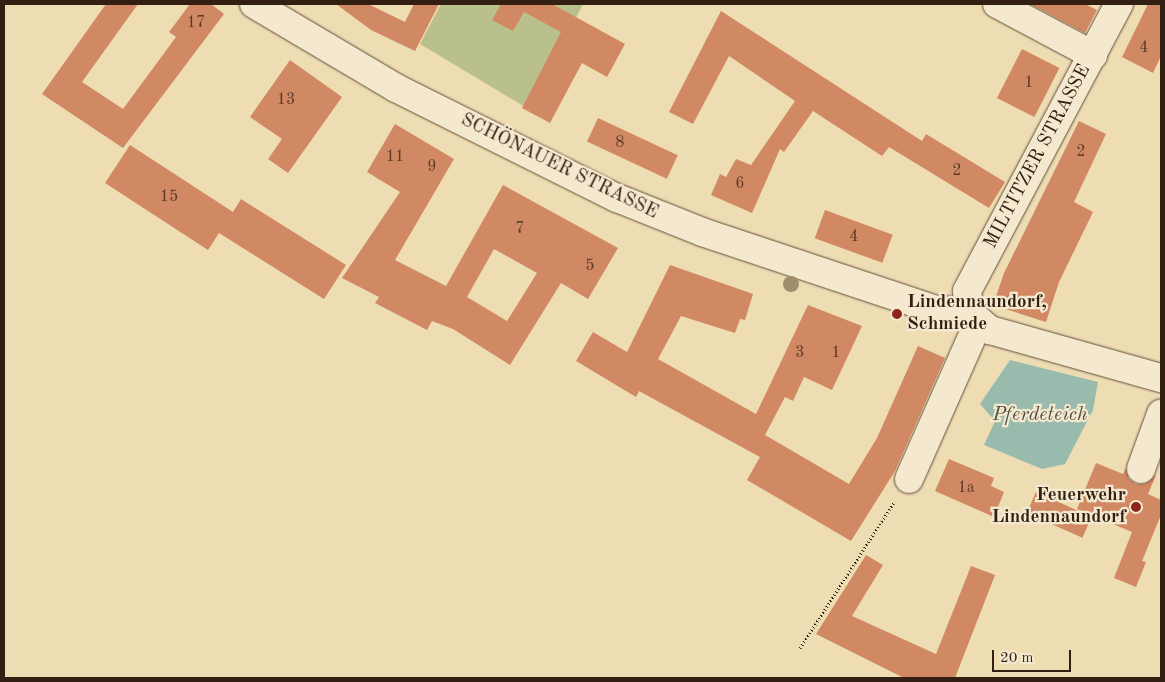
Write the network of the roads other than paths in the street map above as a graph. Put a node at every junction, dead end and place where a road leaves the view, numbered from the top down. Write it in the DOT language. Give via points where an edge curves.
graph roads {
  1 [pos="254,4"];
  2 [pos="997,4"];
  3 [pos="1119,4"];
  4 [pos="1093,55"];
  5 [pos="974,317"];
  6 [pos="1161,378"];
  7 [pos="1161,414"];
  8 [pos="1141,469"];
  9 [pos="909,479"];
  1 -- 5 [label="street, SCHÖNAUER STRASSE" via="396,88 617,198 702,232 936,310"];
  2 -- 4 [label="street"];
  3 -- 4 [label="street, MILTITZER STRASSE"];
  4 -- 5 [label="street, MILTITZER STRASSE" via="967,291"];
  5 -- 6 [label="street" via="990,330"];
  5 -- 9 [label="street"];
  7 -- 8 [label="street"];
}
